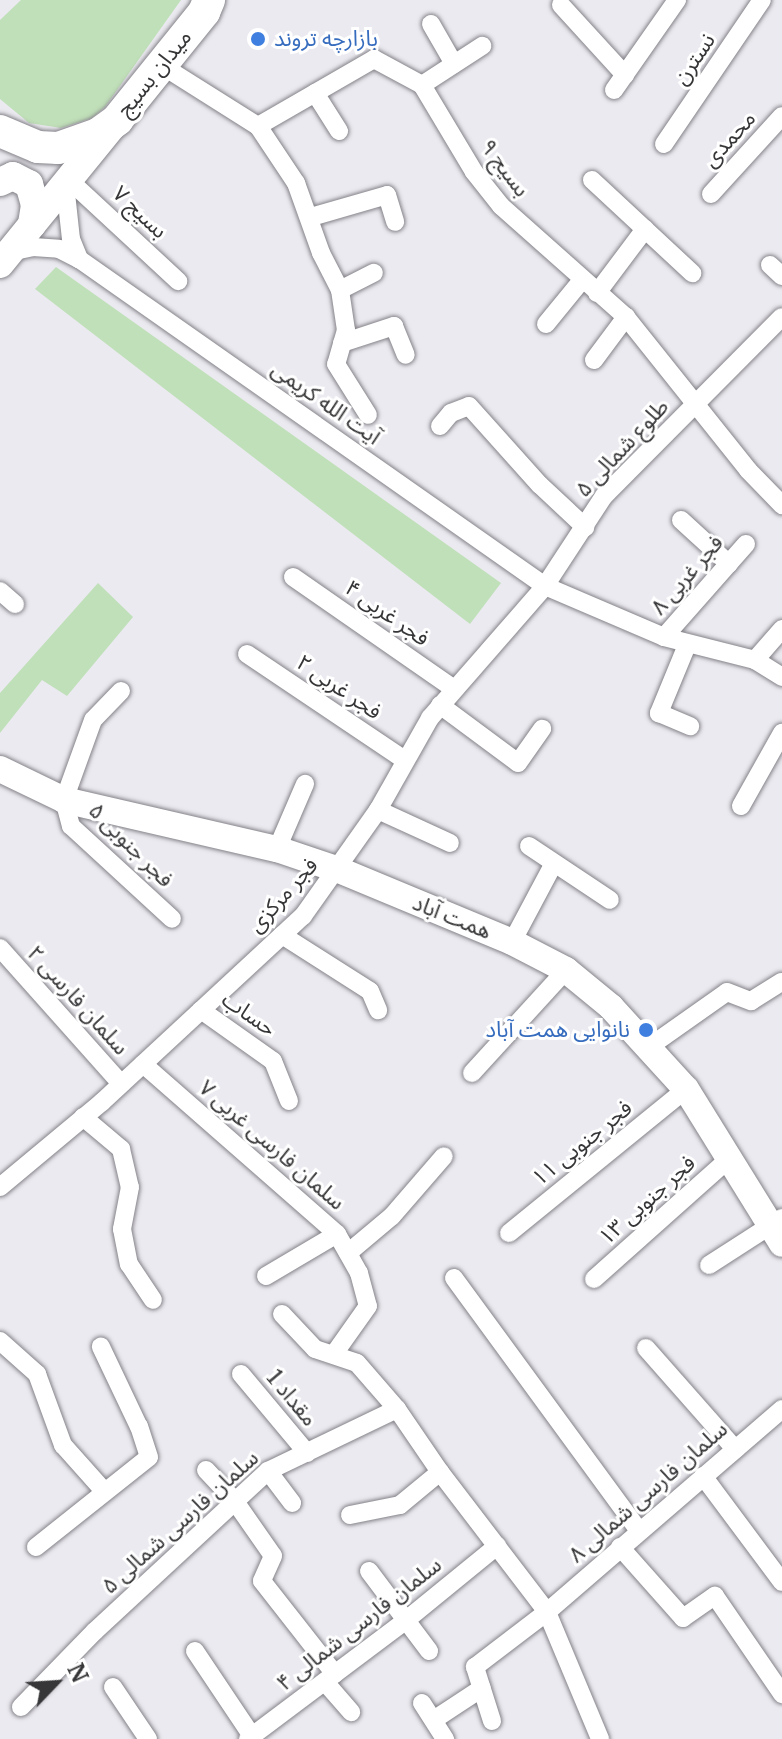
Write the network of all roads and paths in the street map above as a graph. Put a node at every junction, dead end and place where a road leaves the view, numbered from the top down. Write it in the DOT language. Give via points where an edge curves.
graph roads {
  1 [pos="677,0"];
  2 [pos="762,0"];
  3 [pos="209,4"];
  4 [pos="561,5"];
  5 [pos="431,24"];
  6 [pos="482,46"];
  7 [pos="454,64"];
  8 [pos="161,65"];
  9 [pos="422,85"];
  10 [pos="315,93"];
  11 [pos="782,116"];
  12 [pos="117,120"];
  13 [pos="258,126"];
  14 [pos="0,131"];
  15 [pos="339,131"];
  16 [pos="664,144"];
  17 [pos="592,180"];
  18 [pos="0,182"];
  19 [pos="67,182"];
  20 [pos="711,194"];
  21 [pos="311,217"];
  22 [pos="395,222"];
  23 [pos="32,225"];
  24 [pos="645,229"];
  25 [pos="5,258"];
  26 [pos="79,259"];
  27 [pos="374,273"];
  28 [pos="692,273"];
  29 [pos="582,280"];
  30 [pos="178,281"];
  31 [pos="340,290"];
  32 [pos="597,293"];
  33 [pos="626,317"];
  34 [pos="782,317"];
  35 [pos="546,324"];
  36 [pos="342,343"];
  37 [pos="406,355"];
  38 [pos="594,360"];
  39 [pos="696,403"];
  40 [pos="368,415"];
  41 [pos="440,426"];
  42 [pos="782,505"];
  43 [pos="681,520"];
  44 [pos="585,527"];
  45 [pos="746,544"];
  46 [pos="729,564"];
  47 [pos="293,577"];
  48 [pos="545,586"];
  49 [pos="0,591"];
  50 [pos="15,604"];
  51 [pos="782,629"];
  52 [pos="664,637"];
  53 [pos="687,645"];
  54 [pos="247,654"];
  55 [pos="755,660"];
  56 [pos="782,677"];
  57 [pos="454,689"];
  58 [pos="121,691"];
  59 [pos="440,705"];
  60 [pos="690,726"];
  61 [pos="542,729"];
  62 [pos="782,733"];
  63 [pos="405,760"];
  64 [pos="2,772"];
  65 [pos="305,784"];
  66 [pos="64,800"];
  67 [pos="741,806"];
  68 [pos="378,810"];
  69 [pos="450,843"];
  70 [pos="529,846"];
  71 [pos="277,849"];
  72 [pos="554,863"];
  73 [pos="339,870"];
  74 [pos="610,900"];
  75 [pos="172,919"];
  76 [pos="282,935"];
  77 [pos="512,942"];
  78 [pos="0,948"];
  79 [pos="566,970"];
  80 [pos="782,982"];
  81 [pos="201,1010"];
  82 [pos="378,1010"];
  83 [pos="649,1047"];
  84 [pos="143,1064"];
  85 [pos="472,1073"];
  86 [pos="121,1084"];
  87 [pos="686,1089"];
  88 [pos="289,1101"];
  89 [pos="83,1117"];
  90 [pos="444,1156"];
  91 [pos="731,1157"];
  92 [pos="0,1187"];
  93 [pos="778,1229"];
  94 [pos="509,1233"];
  95 [pos="337,1234"];
  96 [pos="348,1253"];
  97 [pos="709,1265"];
  98 [pos="266,1276"];
  99 [pos="454,1278"];
  100 [pos="594,1279"];
  101 [pos="153,1300"];
  102 [pos="282,1314"];
  103 [pos="0,1341"];
  104 [pos="101,1347"];
  105 [pos="646,1348"];
  106 [pos="334,1354"];
  107 [pos="241,1374"];
  108 [pos="397,1409"];
  109 [pos="782,1409"];
  110 [pos="735,1449"];
  111 [pos="307,1453"];
  112 [pos="206,1470"];
  113 [pos="268,1471"];
  114 [pos="440,1472"];
  115 [pos="703,1476"];
  116 [pos="104,1491"];
  117 [pos="234,1500"];
  118 [pos="292,1503"];
  119 [pos="350,1515"];
  120 [pos="639,1531"];
  121 [pos="497,1546"];
  122 [pos="36,1547"];
  123 [pos="620,1547"];
  124 [pos="369,1571"];
  125 [pos="782,1582"];
  126 [pos="547,1612"];
  127 [pos="405,1621"];
  128 [pos="195,1651"];
  129 [pos="429,1651"];
  130 [pos="330,1678"];
  131 [pos="113,1687"];
  132 [pos="482,1688"];
  133 [pos="782,1694"];
  134 [pos="422,1703"];
  135 [pos="21,1707"];
  136 [pos="351,1712"];
  137 [pos="435,1719"];
  138 [pos="492,1721"];
  139 [pos="250,1738"];
  140 [pos="148,1739"];
  141 [pos="445,1739"];
  142 [pos="600,1739"];
  1 -- 4 [label="street" via="619,82"];
  2 -- 16 [label="street, نسترن"];
  3 -- 8 [label="highway, میدان بسیج"];
  5 -- 7 [label="street"];
  6 -- 7 [label="street"];
  7 -- 9 [label="street"];
  8 -- 12 [label="highway, میدان بسیج"];
  8 -- 13 [label="street"];
  9 -- 10 [label="street" via="374,59"];
  9 -- 29 [label="street, بسیج ۹" via="474,172 501,206"];
  10 -- 13 [label="street"];
  10 -- 15 [label="street"];
  11 -- 20 [label="street, محمدی"];
  12 -- 14 [label="highway, میدان بسیج" via="79,143 58,148 38,147"];
  12 -- 19 [label="main road"];
  13 -- 21 [label="street" via="296,183"];
  17 -- 24 [label="street"];
  18 -- 23 [label="main road" via="13,176 29,184 35,205"];
  19 -- 23 [label="main road"];
  19 -- 26 [label="street" via="71,239"];
  19 -- 30 [label="street, بسیج ۷"];
  21 -- 22 [label="street" via="387,195"];
  21 -- 31 [label="street"];
  23 -- 25 [label="main road"];
  24 -- 28 [label="street"];
  24 -- 32 [label="street"];
  25 -- 26 [label="street, آیت الله کریمی" via="33,247 59,249"];
  26 -- 48 [label="street, آیت الله کریمی"];
  27 -- 31 [label="street"];
  29 -- 32 [label="street, بسیج ۹"];
  29 -- 35 [label="street"];
  31 -- 36 [label="street" via="346,330"];
  32 -- 33 [label="street, بسیج ۹"];
  33 -- 38 [label="street"];
  33 -- 39 [label="street, بسیج ۹"];
  34 -- 39 [label="street, طلوع شمالی ۵"];
  36 -- 37 [label="street" via="394,326"];
  36 -- 40 [label="street" via="336,364"];
  39 -- 42 [label="street, بسیج ۹"];
  39 -- 44 [label="street, طلوع شمالی ۵" via="604,496"];
  41 -- 44 [label="street" via="451,413 469,406"];
  43 -- 46 [label="street"];
  44 -- 48 [label="street, طلوع شمالی ۵"];
  45 -- 46 [label="street, فجر غربی ۸"];
  46 -- 52 [label="street, فجر غربی ۸"];
  47 -- 57 [label="street, فجر غربی ۴"];
  48 -- 52 [label="street, آیت الله کریمی"];
  48 -- 57 [label="street, فجر مرکزی"];
  49 -- 50 [label="street"];
  51 -- 55 [label="street"];
  52 -- 53 [label="street"];
  53 -- 55 [label="street"];
  53 -- 60 [label="street" via="659,713"];
  54 -- 63 [label="street, فجر غربی ۲"];
  55 -- 56 [label="street"];
  57 -- 59 [label="street, فجر مرکزی"];
  58 -- 66 [label="street" via="93,720"];
  59 -- 61 [label="street" via="518,763"];
  59 -- 63 [label="street, فجر مرکزی"];
  62 -- 67 [label="street"];
  63 -- 68 [label="street, فجر مرکزی"];
  64 -- 66 [label="main road, همت آباد"];
  65 -- 71 [label="street"];
  66 -- 71 [label="main road, همت آباد"];
  66 -- 75 [label="street, فجر جنوبی ۵" via="71,826"];
  68 -- 69 [label="street"];
  68 -- 73 [label="street, فجر مرکزی"];
  70 -- 72 [label="street"];
  71 -- 73 [label="main road, همت آباد"];
  72 -- 74 [label="street"];
  72 -- 77 [label="street"];
  73 -- 76 [label="street, فجر مرکزی"];
  73 -- 77 [label="main road, همت آباد"];
  76 -- 81 [label="street, فجر مرکزی"];
  76 -- 82 [label="street" via="370,991"];
  77 -- 79 [label="main road, همت آباد"];
  78 -- 86 [label="street, سلمان فارسی ۲"];
  79 -- 83 [label="main road, همت آباد"];
  79 -- 85 [label="street"];
  80 -- 83 [label="street" via="751,1001 727,992"];
  81 -- 84 [label="street, فجر مرکزی"];
  81 -- 88 [label="street, حساب" via="273,1061"];
  83 -- 87 [label="main road, همت آباد"];
  84 -- 86 [label="street, فجر مرکزی"];
  84 -- 95 [label="street, سلمان فارسی غربی ۷"];
  86 -- 89 [label="street, فجر مرکزی"];
  87 -- 91 [label="main road, همت آباد"];
  87 -- 94 [label="street, فجر جنوبی ۱۱"];
  89 -- 92 [label="street, فجر مرکزی"];
  89 -- 101 [label="street" via="121,1149 130,1187 122,1229 129,1264"];
  90 -- 96 [label="street" via="392,1216"];
  91 -- 93 [label="main road, همت آباد"];
  91 -- 100 [label="street, فجر جنوبی ۱۳"];
  93 -- 97 [label="street"];
  95 -- 96 [label="street, سلمان فارسی غربی ۷"];
  95 -- 98 [label="street"];
  96 -- 106 [label="street, سلمان فارسی غربی ۷" via="368,1306"];
  99 -- 120 [label="street"];
  102 -- 106 [label="street" via="315,1349"];
  103 -- 116 [label="street" via="37,1374 63,1445"];
  104 -- 116 [label="street" via="149,1457"];
  105 -- 110 [label="street"];
  106 -- 108 [label="street" via="357,1363"];
  107 -- 111 [label="street, مقداد 1"];
  108 -- 111 [label="street, سلمان فارسی شمالی ۵"];
  108 -- 114 [label="street"];
  109 -- 110 [label="street, سلمان فارسی شمالی ۸"];
  110 -- 115 [label="street, سلمان فارسی شمالی ۸"];
  111 -- 113 [label="street, سلمان فارسی شمالی ۵"];
  112 -- 117 [label="street"];
  113 -- 117 [label="street, سلمان فارسی شمالی ۵"];
  113 -- 118 [label="street"];
  114 -- 119 [label="street" via="400,1505"];
  114 -- 121 [label="street"];
  115 -- 120 [label="street, سلمان فارسی شمالی ۸"];
  115 -- 125 [label="street"];
  116 -- 122 [label="street"];
  117 -- 130 [label="street" via="273,1556 262,1581"];
  117 -- 135 [label="street, سلمان فارسی شمالی ۵"];
  120 -- 123 [label="street, سلمان فارسی شمالی ۸"];
  121 -- 126 [label="street"];
  121 -- 127 [label="street, سلمان فارسی شمالی ۴"];
  123 -- 126 [label="street, سلمان فارسی شمالی ۸"];
  123 -- 133 [label="street" via="683,1618 715,1596"];
  124 -- 127 [label="street"];
  126 -- 132 [label="street, سلمان فارسی شمالی ۸" via="475,1667"];
  126 -- 142 [label="street"];
  127 -- 129 [label="street"];
  127 -- 130 [label="street, سلمان فارسی شمالی ۴"];
  128 -- 139 [label="street"];
  130 -- 136 [label="street"];
  130 -- 139 [label="street, سلمان فارسی شمالی ۴"];
  131 -- 140 [label="street"];
  132 -- 137 [label="street"];
  132 -- 138 [label="street"];
  134 -- 137 [label="street"];
  137 -- 141 [label="street"];
}
